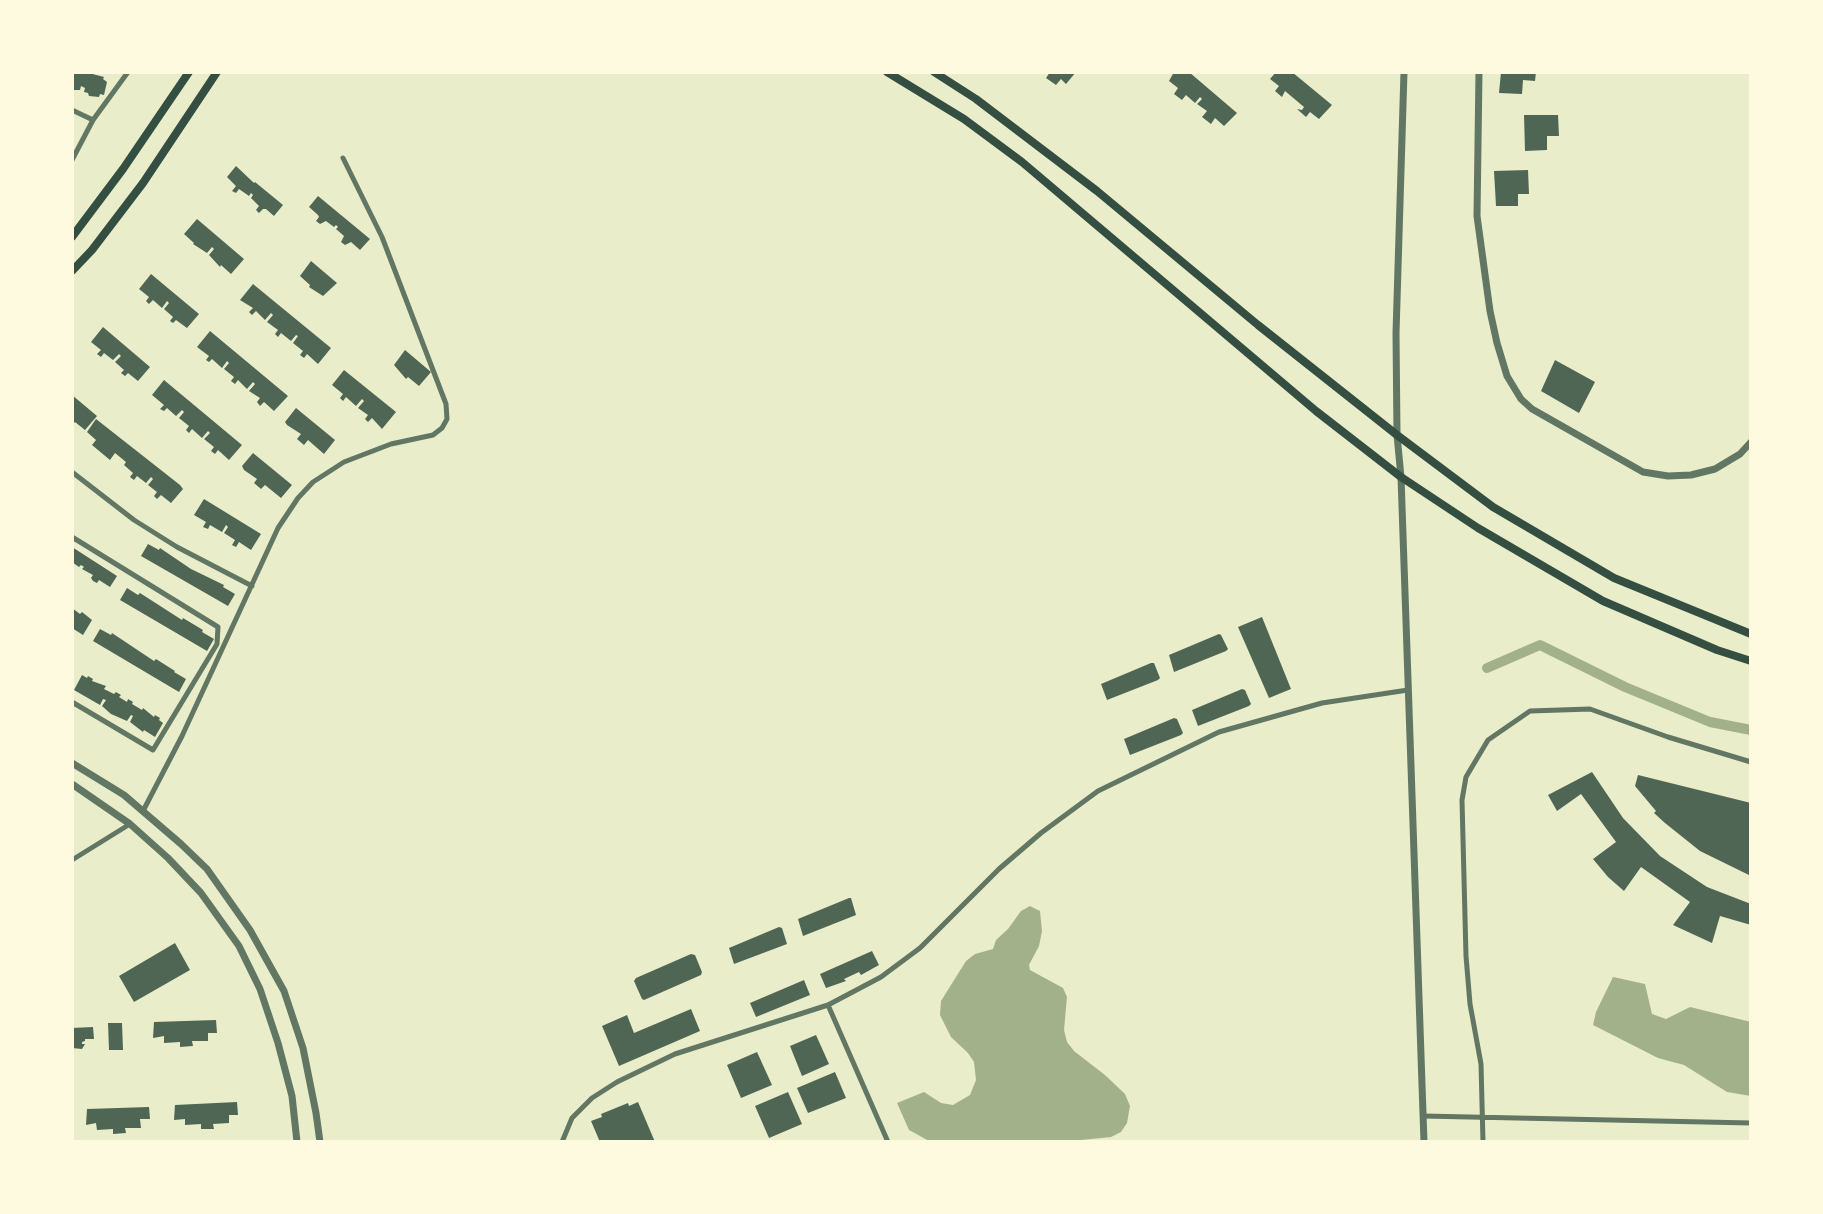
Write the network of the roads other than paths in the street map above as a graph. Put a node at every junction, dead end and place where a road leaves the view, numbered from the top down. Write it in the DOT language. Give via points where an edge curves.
graph roads {
  1 [pos="128,72"];
  2 [pos="189,72"];
  3 [pos="217,72"];
  4 [pos="887,72"];
  5 [pos="934,72"];
  6 [pos="1404,72"];
  7 [pos="1479,72"];
  8 [pos="72,110"];
  9 [pos="93,120"];
  10 [pos="343,158"];
  11 [pos="72,160"];
  12 [pos="72,237"];
  13 [pos="72,271"];
  14 [pos="1397,435"];
  15 [pos="1751,442"];
  16 [pos="72,472"];
  17 [pos="1401,477"];
  18 [pos="72,537"];
  19 [pos="252,586"];
  20 [pos="1751,634"];
  21 [pos="1751,661"];
  22 [pos="1408,690"];
  23 [pos="72,702"];
  24 [pos="1751,762"];
  25 [pos="72,763"];
  26 [pos="72,783"];
  27 [pos="143,811"];
  28 [pos="130,824"];
  29 [pos="72,860"];
  30 [pos="828,1005"];
  31 [pos="1423,1116"];
  32 [pos="1482,1117"];
  33 [pos="1751,1123"];
  34 [pos="297,1142"];
  35 [pos="320,1142"];
  36 [pos="562,1142"];
  37 [pos="888,1142"];
  38 [pos="1424,1142"];
  39 [pos="1483,1142"];
  1 -- 9 [label="street"];
  2 -- 12 [label="main road"];
  3 -- 13 [label="main road" via="143,183"];
  4 -- 17 [label="main road" via="1023,162 1316,411"];
  5 -- 14 [label="main road" via="1097,191"];
  6 -- 14 [label="street"];
  7 -- 15 [label="street" via="1477,216 1497,343 1507,376 1521,399 1643,472 1668,477 1715,469"];
  8 -- 9 [label="street"];
  9 -- 11 [label="street"];
  10 -- 19 [label="street" via="382,237 446,404 447,419 433,435 376,449 313,482 284,517"];
  14 -- 17 [label="street"];
  14 -- 20 [label="main road" via="1493,507 1614,578"];
  16 -- 19 [label="street" via="134,520"];
  17 -- 21 [label="main road" via="1603,601"];
  17 -- 22 [label="street"];
  18 -- 23 [label="street" via="218,626 217,644 153,750"];
  19 -- 27 [label="street"];
  22 -- 30 [label="street" via="1322,703 1219,732 1098,791 999,869 920,948 881,977"];
  22 -- 31 [label="street"];
  24 -- 32 [label="street" via="1590,709 1530,711 1488,740 1466,777 1462,800 1466,956 1481,1064"];
  25 -- 27 [label="street"];
  26 -- 28 [label="street"];
  27 -- 35 [label="street" via="207,869 250,930 284,991 303,1048"];
  28 -- 29 [label="street"];
  28 -- 34 [label="street" via="201,893 239,946 278,1043 292,1096"];
  30 -- 36 [label="street" via="675,1054 617,1082 572,1118"];
  30 -- 37 [label="street"];
  31 -- 32 [label="street"];
  31 -- 38 [label="street"];
  32 -- 33 [label="street"];
  32 -- 39 [label="street"];
}
